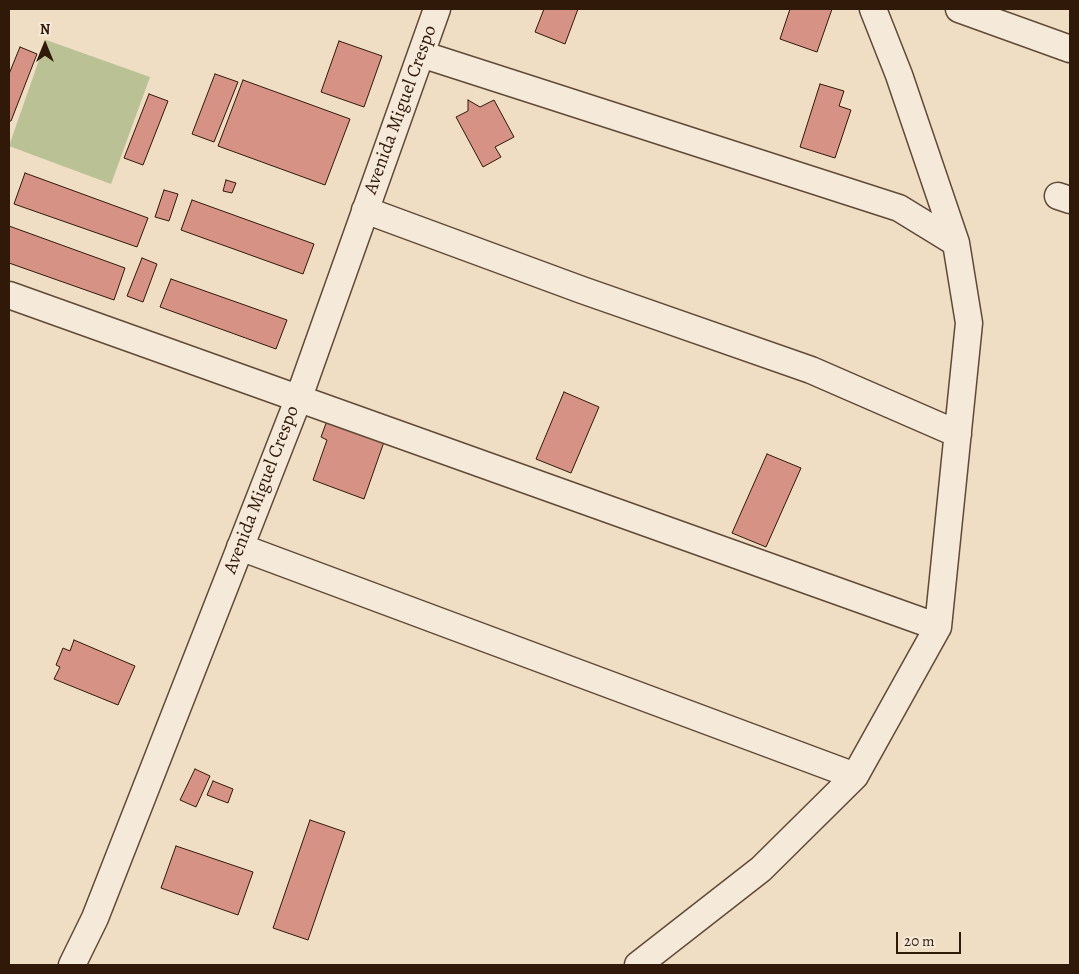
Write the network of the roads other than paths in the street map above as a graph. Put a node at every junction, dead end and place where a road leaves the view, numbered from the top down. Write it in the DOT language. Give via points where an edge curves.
graph roads {
  1 [pos="437,9"];
  2 [pos="873,9"];
  3 [pos="959,9"];
  4 [pos="1070,49"];
  5 [pos="421,54"];
  6 [pos="365,210"];
  7 [pos="956,243"];
  8 [pos="9,295"];
  9 [pos="298,400"];
  10 [pos="958,434"];
  11 [pos="240,547"];
  12 [pos="938,627"];
  13 [pos="855,776"];
  14 [pos="72,965"];
  15 [pos="638,965"];
  1 -- 5 [label="street, Avenida Miguel Crespo"];
  2 -- 7 [label="street"];
  3 -- 4 [label="street"];
  5 -- 6 [label="street, Avenida Miguel Crespo"];
  5 -- 7 [label="street" via="899,208"];
  6 -- 9 [label="street, Avenida Miguel Crespo"];
  6 -- 10 [label="street" via="811,370"];
  7 -- 10 [label="street" via="969,323"];
  8 -- 9 [label="street"];
  9 -- 11 [label="street, Avenida Miguel Crespo"];
  9 -- 12 [label="street"];
  10 -- 12 [label="street"];
  11 -- 13 [label="street"];
  11 -- 14 [label="street, Avenida Miguel Crespo" via="95,918"];
  12 -- 13 [label="street"];
  13 -- 15 [label="street" via="761,869"];
}
